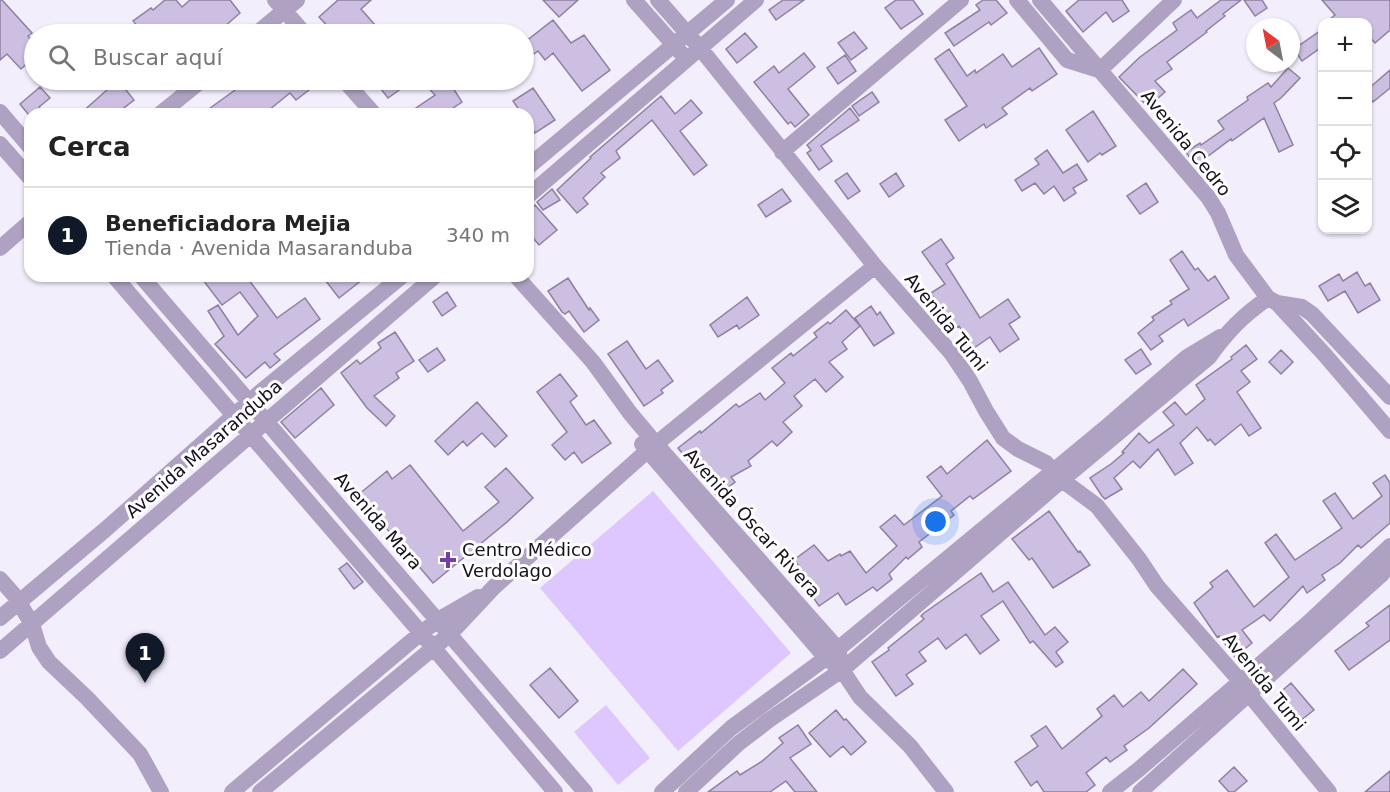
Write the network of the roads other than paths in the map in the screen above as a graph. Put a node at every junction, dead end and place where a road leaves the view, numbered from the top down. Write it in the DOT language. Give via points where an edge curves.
graph roads {
  1 [pos="634,0"];
  2 [pos="658,0"];
  3 [pos="727,0"];
  4 [pos="756,0"];
  5 [pos="961,0"];
  6 [pos="1017,0"];
  7 [pos="1040,0"];
  8 [pos="1174,0"];
  9 [pos="286,4"];
  10 [pos="266,24"];
  11 [pos="299,24"];
  12 [pos="687,34"];
  13 [pos="674,45"];
  14 [pos="699,48"];
  15 [pos="687,59"];
  16 [pos="1100,70"];
  17 [pos="189,90"];
  18 [pos="353,90"];
  19 [pos="167,108"];
  20 [pos="370,108"];
  21 [pos="0,112"];
  22 [pos="24,140"];
  23 [pos="0,144"];
  24 [pos="782,152"];
  25 [pos="534,162"];
  26 [pos="24,171"];
  27 [pos="534,191"];
  28 [pos="24,227"];
  29 [pos="0,248"];
  30 [pos="875,266"];
  31 [pos="119,282"];
  32 [pos="146,282"];
  33 [pos="395,282"];
  34 [pos="428,282"];
  35 [pos="521,282"];
  36 [pos="1272,300"];
  37 [pos="1390,397"];
  38 [pos="249,402"];
  39 [pos="234,415"];
  40 [pos="266,421"];
  41 [pos="1390,431"];
  42 [pos="251,434"];
  43 [pos="651,448"];
  44 [pos="1058,475"];
  45 [pos="1390,546"];
  46 [pos="1390,562"];
  47 [pos="0,579"];
  48 [pos="494,587"];
  49 [pos="19,602"];
  50 [pos="0,618"];
  51 [pos="438,620"];
  52 [pos="32,624"];
  53 [pos="421,633"];
  54 [pos="450,634"];
  55 [pos="434,648"];
  56 [pos="0,651"];
  57 [pos="832,653"];
  58 [pos="842,670"];
  59 [pos="1245,688"];
  60 [pos="161,792"];
  61 [pos="232,792"];
  62 [pos="260,792"];
  63 [pos="555,792"];
  64 [pos="585,792"];
  65 [pos="662,792"];
  66 [pos="686,792"];
  67 [pos="946,792"];
  68 [pos="1110,792"];
  69 [pos="1140,792"];
  70 [pos="1329,792"];
  1 -- 13 [label="street"];
  2 -- 12 [label="street, Avenida Tumi"];
  3 -- 12 [label="street"];
  4 -- 14 [label="street"];
  5 -- 24 [label="street"];
  6 -- 16 [label="street" via="1067,60"];
  7 -- 16 [label="street, Avenida Cedro"];
  8 -- 16 [label="street"];
  9 -- 10 [label="street"];
  9 -- 11 [label="street"];
  12 -- 13 [label="street"];
  12 -- 14 [label="street, Avenida Tumi"];
  13 -- 15 [label="street"];
  13 -- 25 [label="street"];
  14 -- 15 [label="street"];
  14 -- 24 [label="street, Avenida Tumi"];
  15 -- 27 [label="street"];
  16 -- 36 [label="street, Avenida Cedro" via="1208,197 1236,255"];
  17 -- 19 [label="street"];
  18 -- 20 [label="street"];
  21 -- 22 [label="street"];
  23 -- 26 [label="street"];
  24 -- 30 [label="street, Avenida Tumi"];
  28 -- 29 [label="street"];
  30 -- 43 [label="street"];
  30 -- 44 [label="street, Avenida Tumi" via="952,354 1003,438 1046,463"];
  31 -- 39 [label="street"];
  32 -- 38 [label="street, Avenida Mara"];
  33 -- 38 [label="street"];
  34 -- 40 [label="street, Avenida Masaranduba"];
  35 -- 43 [label="street, Avenida Óscar Rivera" via="593,362 624,405 633,429"];
  36 -- 37 [label="street" via="1302,307 1312,314"];
  36 -- 41 [label="street, Avenida Cedro"];
  36 -- 44 [label="street" via="1187,357"];
  38 -- 39 [label="street"];
  38 -- 40 [label="street, Avenida Mara"];
  39 -- 42 [label="street"];
  39 -- 49 [label="street"];
  40 -- 42 [label="street, Avenida Masaranduba"];
  40 -- 51 [label="street, Avenida Mara"];
  42 -- 52 [label="street, Avenida Masaranduba"];
  42 -- 53 [label="street"];
  43 -- 48 [label="street"];
  43 -- 57 [label="street, Avenida Óscar Rivera"];
  44 -- 57 [label="street"];
  44 -- 58 [label="street"];
  44 -- 59 [label="street, Avenida Tumi" via="1096,506 1157,586"];
  45 -- 59 [label="street"];
  46 -- 59 [label="street" via="1382,574"];
  47 -- 49 [label="street"];
  48 -- 51 [label="street"];
  48 -- 54 [label="street"];
  49 -- 50 [label="street"];
  49 -- 52 [label="street"];
  51 -- 53 [label="street"];
  51 -- 54 [label="street, Avenida Mara"];
  52 -- 56 [label="street, Avenida Masaranduba"];
  52 -- 60 [label="street" via="39,647 50,662 140,754"];
  53 -- 55 [label="street"];
  53 -- 61 [label="street"];
  54 -- 55 [label="street"];
  54 -- 64 [label="street, Avenida Mara"];
  55 -- 62 [label="street"];
  55 -- 63 [label="street"];
  57 -- 58 [label="street"];
  57 -- 65 [label="street" via="731,728"];
  58 -- 66 [label="street" via="739,743"];
  58 -- 67 [label="street" via="860,697 910,746"];
  59 -- 68 [label="street"];
  59 -- 69 [label="street"];
  59 -- 70 [label="street, Avenida Tumi"];
}
